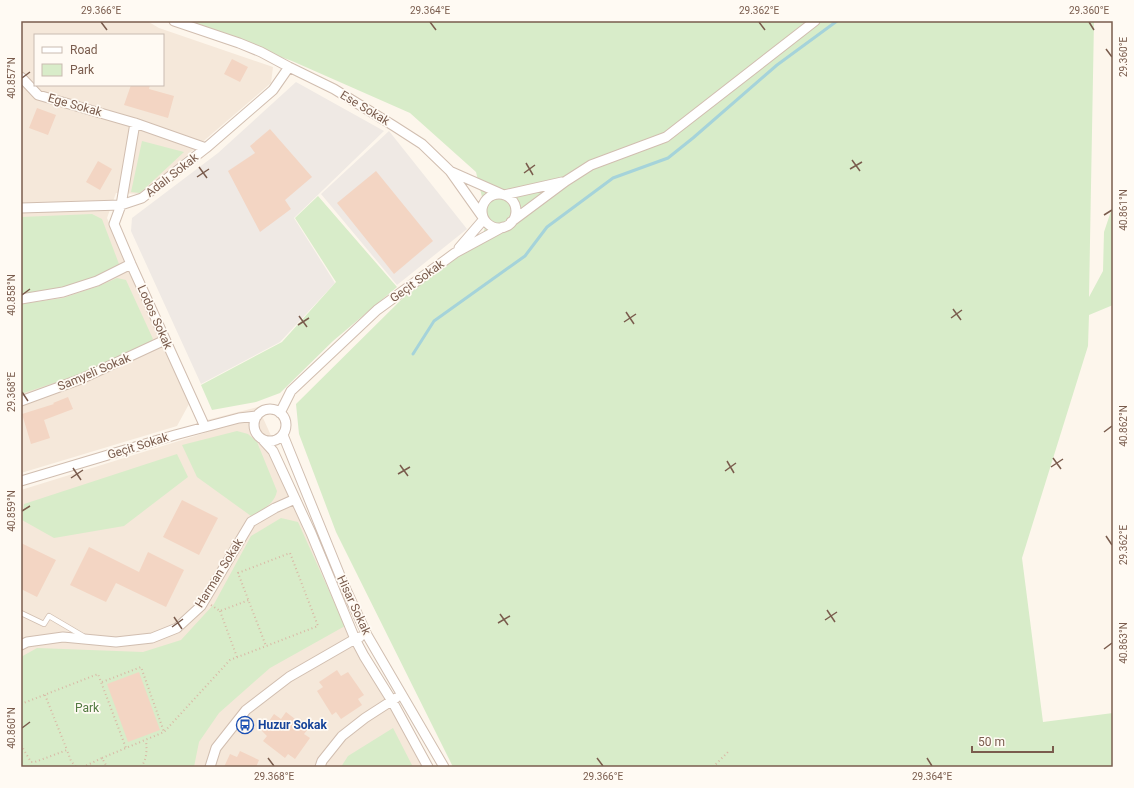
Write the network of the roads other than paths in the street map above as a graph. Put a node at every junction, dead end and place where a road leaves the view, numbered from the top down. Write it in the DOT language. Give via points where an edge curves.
graph roads {
  1 [pos="174,21"];
  2 [pos="815,21"];
  3 [pos="289,68"];
  4 [pos="21,77"];
  5 [pos="135,123"];
  6 [pos="206,148"];
  7 [pos="450,171"];
  8 [pos="566,181"];
  9 [pos="504,195"];
  10 [pos="121,205"];
  11 [pos="21,208"];
  12 [pos="484,219"];
  13 [pos="507,225"];
  14 [pos="455,253"];
  15 [pos="131,264"];
  16 [pos="21,299"];
  17 [pos="165,340"];
  18 [pos="21,401"];
  19 [pos="280,413"];
  20 [pos="257,416"];
  21 [pos="205,427"];
  22 [pos="283,435"];
  23 [pos="263,440"];
  24 [pos="21,481"];
  25 [pos="295,499"];
  26 [pos="21,613"];
  27 [pos="367,635"];
  28 [pos="88,639"];
  29 [pos="355,639"];
  30 [pos="21,645"];
  31 [pos="401,693"];
  32 [pos="392,701"];
  33 [pos="210,767"];
  34 [pos="320,767"];
  35 [pos="428,767"];
  36 [pos="444,767"];
  1 -- 3 [label="street, Ese Sokak" via="239,43"];
  2 -- 8 [label="street" via="666,137 590,165"];
  3 -- 6 [label="street, Adalı Sokak" via="273,90"];
  3 -- 7 [label="street, Ese Sokak" via="334,89 394,126 422,144"];
  4 -- 5 [label="street, Ege Sokak" via="38,95"];
  5 -- 6 [label="street, Ege Sokak"];
  5 -- 10 [label="street"];
  6 -- 10 [label="street, Adalı Sokak" via="142,198"];
  7 -- 9 [label="street"];
  7 -- 12 [label="street, Ese Sokak"];
  8 -- 9 [label="street"];
  8 -- 13 [label="street"];
  9 -- 12 [label="street" via="493,196 484,203"];
  9 -- 13 [label="street" via="515,207 514,218"];
  10 -- 11 [label="street, Adalı Sokak"];
  10 -- 15 [label="street, Lodos Sokak" via="114,224"];
  12 -- 13 [label="street" via="495,227"];
  12 -- 14 [label="street"];
  13 -- 14 [label="street"];
  14 -- 19 [label="street, Geçit Sokak" via="377,310 291,391"];
  15 -- 16 [label="street" via="97,281 63,292"];
  15 -- 17 [label="street, Lodos Sokak"];
  17 -- 18 [label="street, Samyeli Sokak" via="81,379"];
  17 -- 21 [label="street, Lodos Sokak"];
  19 -- 20 [label="street" via="271,409"];
  19 -- 22 [label="street" via="285,422"];
  20 -- 21 [label="street, Geçit Sokak"];
  20 -- 23 [label="street" via="255,431"];
  21 -- 24 [label="street, Geçit Sokak"];
  22 -- 23 [label="street" via="272,441"];
  22 -- 27 [label="street, Hisar Sokak"];
  23 -- 25 [label="street, Hisar Sokak" via="273,451"];
  25 -- 28 [label="street, Harman Sokak" via="251,522 201,606 177,628 152,638 116,642"];
  25 -- 29 [label="street, Hisar Sokak"];
  26 -- 28 [label="lane" via="44,624 49,616"];
  27 -- 29 [label="street"];
  27 -- 31 [label="street, Hisar Sokak"];
  28 -- 30 [label="street, Harman Sokak" via="63,637"];
  29 -- 32 [label="street, Hisar Sokak"];
  29 -- 33 [label="street" via="289,677 246,710 216,748"];
  31 -- 32 [label="street"];
  31 -- 36 [label="street, Hisar Sokak"];
  32 -- 34 [label="street" via="342,736"];
  32 -- 35 [label="street, Hisar Sokak"];
}
